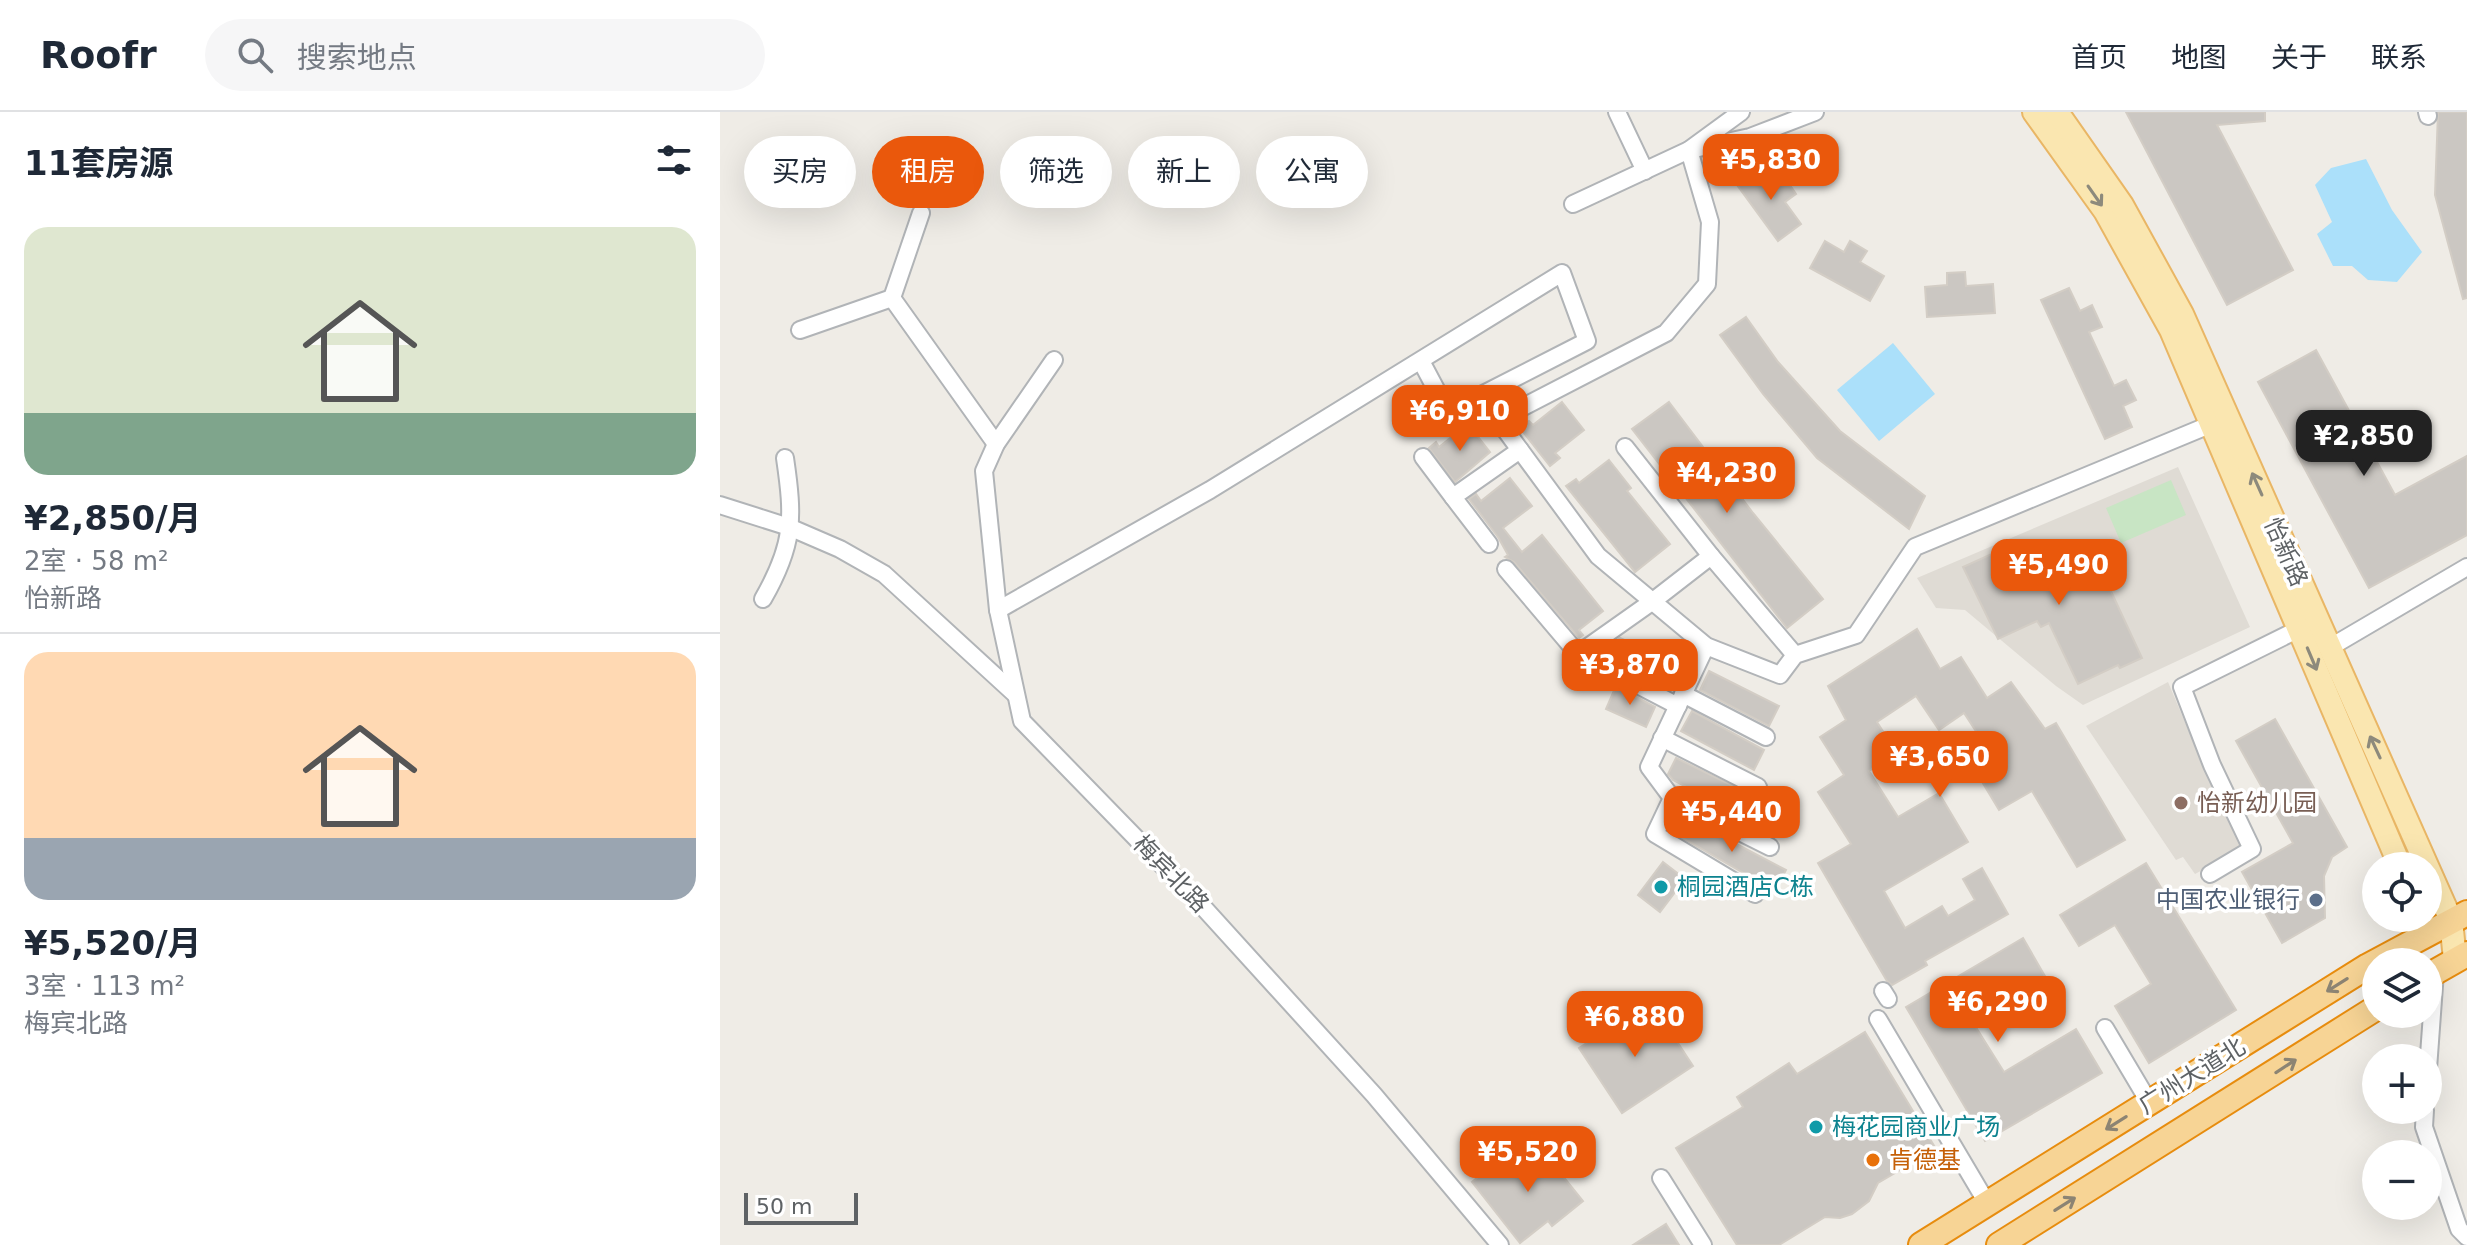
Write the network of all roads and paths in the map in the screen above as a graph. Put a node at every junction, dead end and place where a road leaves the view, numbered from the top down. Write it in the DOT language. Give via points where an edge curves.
graph roads {
  1 [pos="1617,112"];
  2 [pos="1741,112"];
  3 [pos="1815,112"];
  4 [pos="2021,112"];
  5 [pos="2034,112"];
  6 [pos="2053,123"];
  7 [pos="1689,150"];
  8 [pos="1645,171"];
  9 [pos="1573,204"];
  10 [pos="921,213"];
  11 [pos="892,298"];
  12 [pos="800,330"];
  13 [pos="1054,360"];
  14 [pos="1421,361"];
  15 [pos="2220,421"];
  16 [pos="996,444"];
  17 [pos="1625,447"];
  18 [pos="1520,450"];
  19 [pos="1423,457"];
  20 [pos="785,458"];
  21 [pos="1453,497"];
  22 [pos="720,505"];
  23 [pos="789,527"];
  24 [pos="1489,544"];
  25 [pos="1711,556"];
  26 [pos="2467,567"];
  27 [pos="1506,569"];
  28 [pos="763,599"];
  29 [pos="1653,601"];
  30 [pos="998,610"];
  31 [pos="2299,629"];
  32 [pos="1706,646"];
  33 [pos="2329,648"];
  34 [pos="1578,654"];
  35 [pos="1795,655"];
  36 [pos="1015,694"];
  37 [pos="1680,700"];
  38 [pos="1766,737"];
  39 [pos="1662,738"];
  40 [pos="1758,787"];
  41 [pos="1672,798"];
  42 [pos="1770,847"];
  43 [pos="2394,852"];
  44 [pos="2210,874"];
  45 [pos="1755,894"];
  46 [pos="2459,917"];
  47 [pos="2415,932"];
  48 [pos="2429,932"];
  49 [pos="2446,966"];
  50 [pos="2362,1017"];
  51 [pos="1878,1019"];
  52 [pos="2105,1028"];
  53 [pos="2432,1044"];
  54 [pos="2149,1102"];
  55 [pos="2424,1124"];
  56 [pos="1661,1178"];
  57 [pos="1987,1203"];
  58 [pos="2467,1237"];
  59 [pos="1500,1245"];
  60 [pos="1703,1245"];
  61 [pos="1921,1245"];
  62 [pos="1999,1245"];
  1 -- 8 [label="street"];
  2 -- 7 [label="street"];
  3 -- 7 [label="street" via="1750,137"];
  4 -- 6 [label="street"];
  5 -- 6 [label="main road, 怡新路"];
  6 -- 15 [label="main road, 怡新路" via="2122,205 2145,244 2182,314"];
  7 -- 8 [label="street"];
  7 -- 18 [label="street" via="1710,222 1707,284 1666,333 1498,420"];
  8 -- 9 [label="street"];
  10 -- 11 [label="street"];
  11 -- 12 [label="street"];
  11 -- 16 [label="street"];
  13 -- 16 [label="street, 梅宾北路"];
  14 -- 14 [label="street" via="1562,273 1587,341 1448,412"];
  14 -- 30 [label="street" via="1210,490"];
  15 -- 31 [label="main road, 怡新路"];
  33 -- 15 [label="main road, 怡新路, one-way"];
  15 -- 35 [label="street" via="1915,547 1856,635"];
  16 -- 30 [label="street, 梅宾北路" via="984,471"];
  17 -- 25 [label="street"];
  18 -- 21 [label="street"];
  18 -- 29 [label="street" via="1598,556"];
  19 -- 21 [label="street"];
  20 -- 23 [label="street"];
  21 -- 24 [label="street"];
  22 -- 23 [label="street"];
  23 -- 28 [label="street" via="779,570"];
  23 -- 36 [label="street" via="884,574"];
  25 -- 29 [label="street"];
  25 -- 35 [label="street"];
  26 -- 33 [label="street"];
  27 -- 34 [label="street"];
  29 -- 32 [label="street"];
  29 -- 34 [label="street"];
  30 -- 36 [label="street, 梅宾北路"];
  31 -- 43 [label="main road, 怡新路, one-way"];
  31 -- 44 [label="street" via="2182,687 2252,849"];
  32 -- 35 [label="street" via="1780,675"];
  32 -- 37 [label="street"];
  46 -- 33 [label="main road, 怡新路, one-way"];
  34 -- 37 [label="street"];
  36 -- 59 [label="street, 梅宾北路" via="1022,721 1247,955"];
  37 -- 38 [label="street"];
  37 -- 39 [label="street"];
  39 -- 40 [label="street"];
  39 -- 41 [label="street" via="1649,767"];
  41 -- 42 [label="street"];
  41 -- 45 [label="street" via="1655,834"];
  46 -- 49 [label="main road, 怡新路"];
  47 -- 54 [label="highway, 广州大道北, one-way"];
  48 -- 49 [label="main road"];
  49 -- 53 [label="street"];
  62 -- 50 [label="highway, 广州大道北, one-way"];
  51 -- 57 [label="street"];
  52 -- 54 [label="street"];
  54 -- 57 [label="highway, 广州大道北, one-way"];
  55 -- 58 [label="street" via="2459,1229"];
  56 -- 60 [label="street"];
  57 -- 61 [label="highway, 广州大道北"];
}
